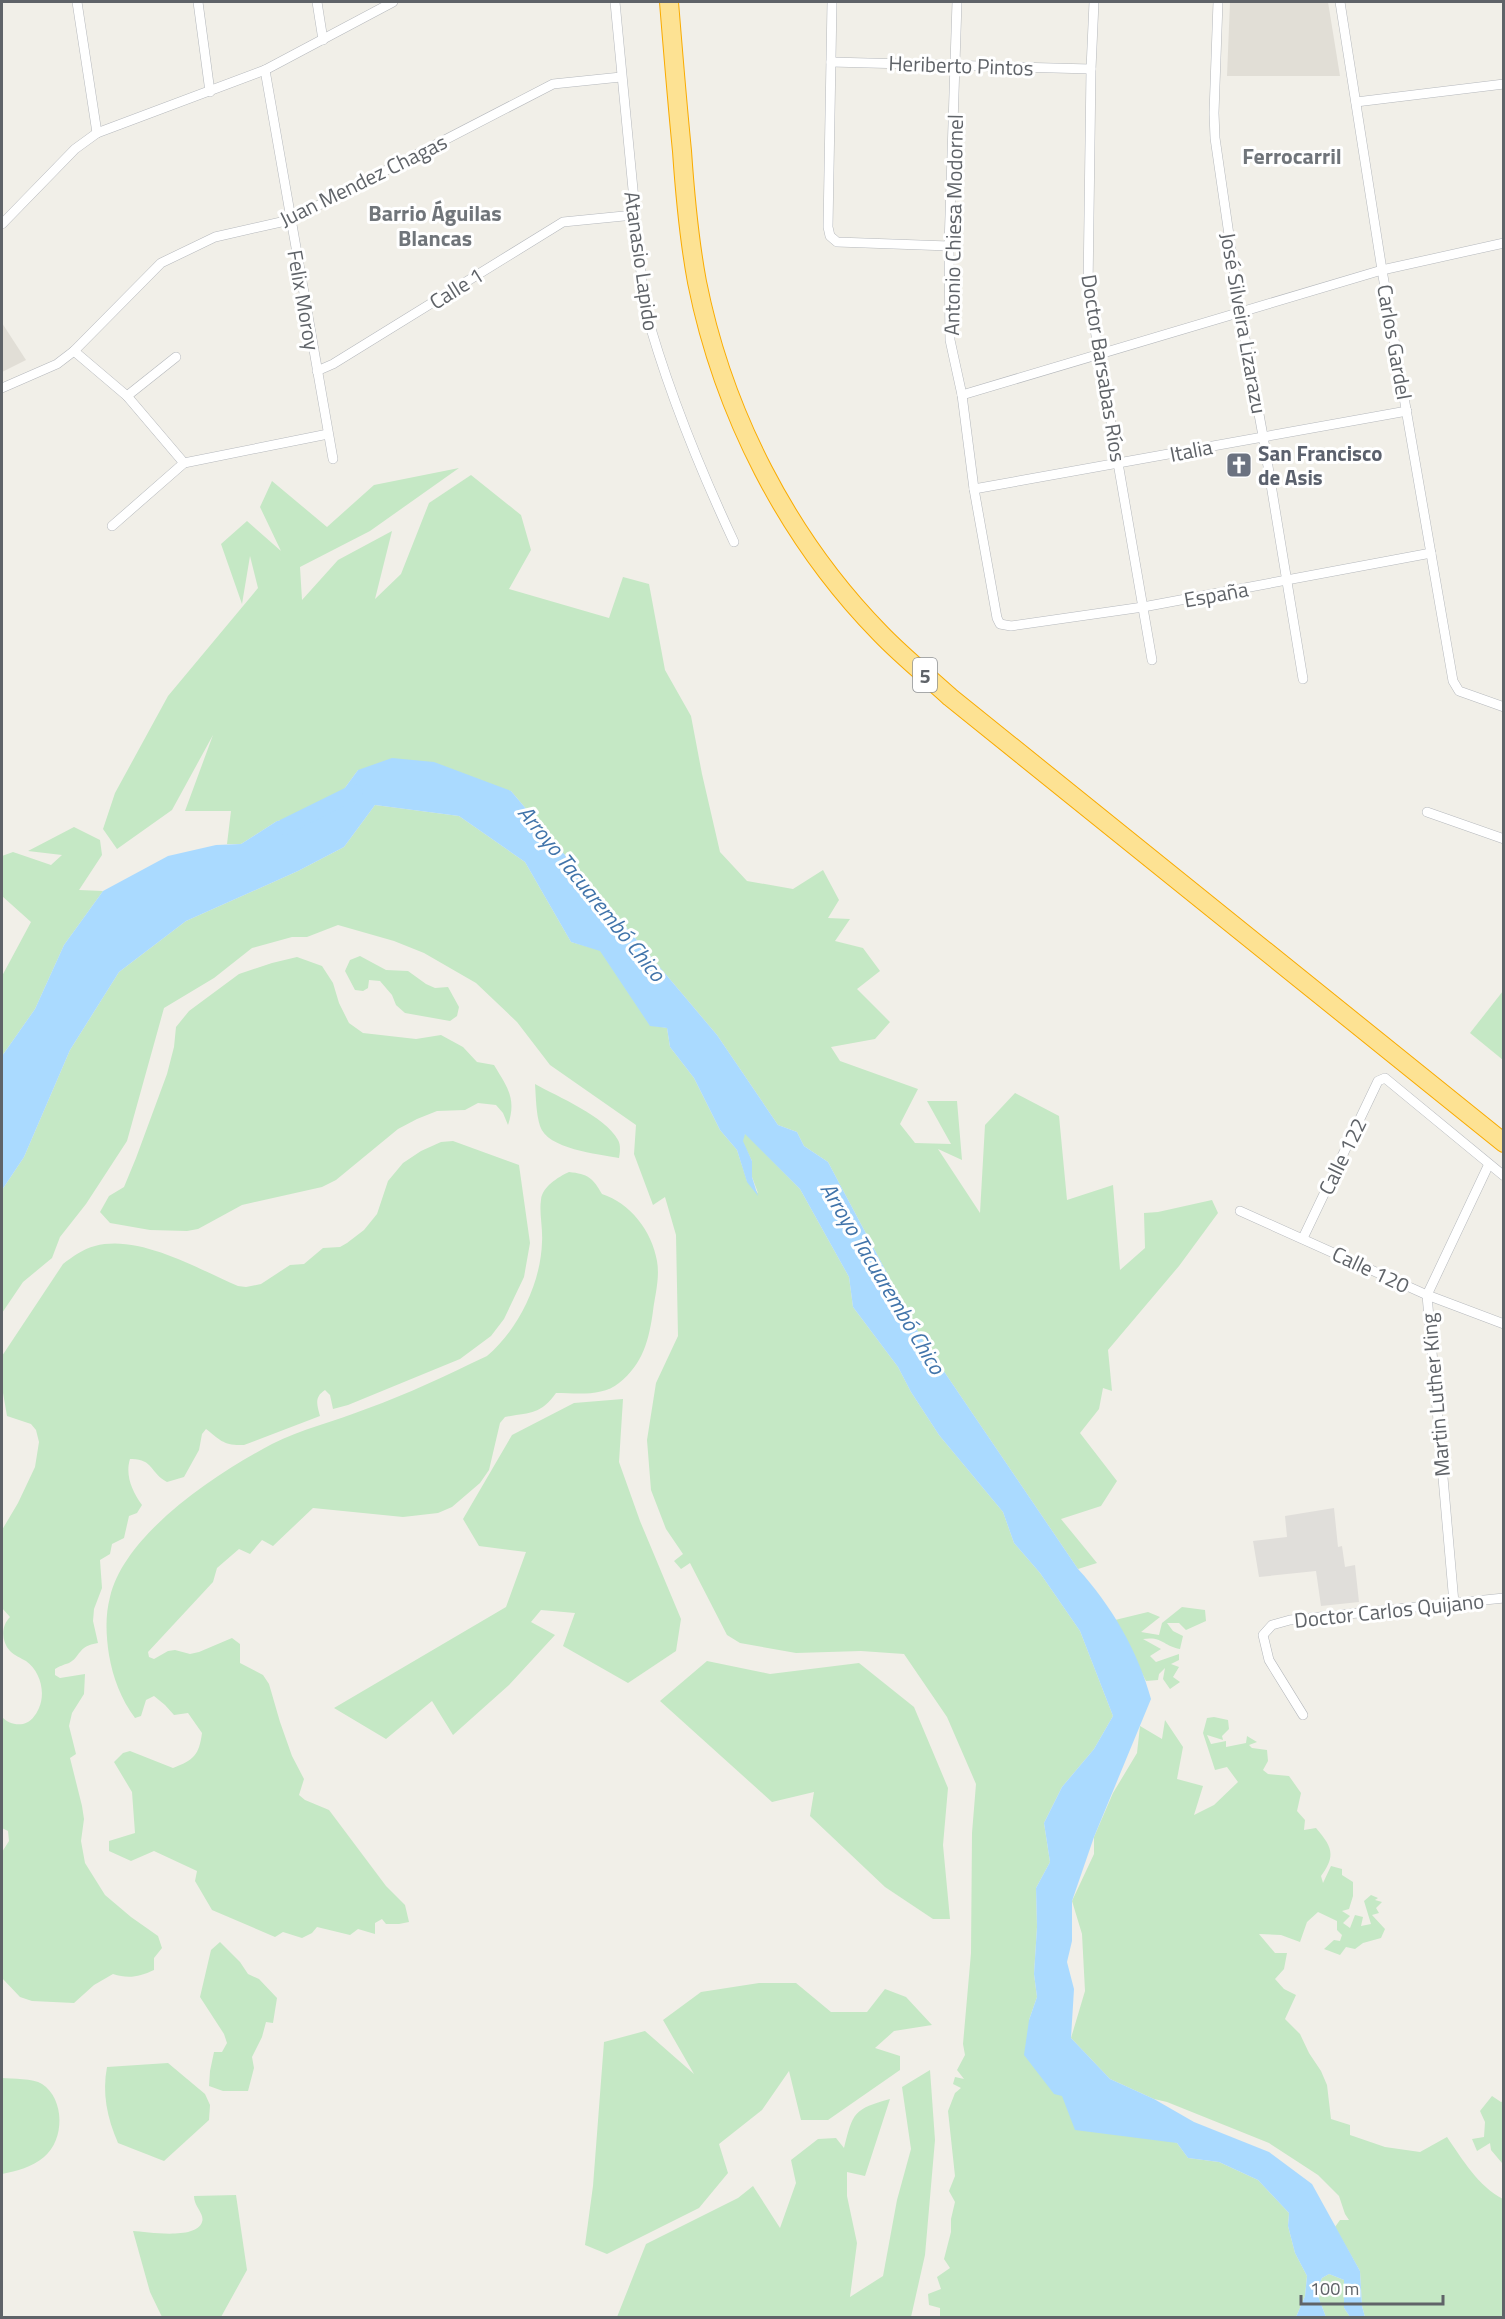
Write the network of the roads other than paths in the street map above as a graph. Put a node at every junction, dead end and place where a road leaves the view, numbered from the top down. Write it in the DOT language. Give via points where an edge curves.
graph roads {
  1 [pos="77,2"];
  2 [pos="198,2"];
  3 [pos="317,2"];
  4 [pos="393,2"];
  5 [pos="615,2"];
  6 [pos="669,2"];
  7 [pos="832,2"];
  8 [pos="957,2"];
  9 [pos="1094,2"];
  10 [pos="1218,2"];
  11 [pos="1340,2"];
  12 [pos="323,40"];
  13 [pos="831,62"];
  14 [pos="956,65"];
  15 [pos="1090,69"];
  16 [pos="265,70"];
  17 [pos="621,77"];
  18 [pos="1503,84"];
  19 [pos="210,92"];
  20 [pos="1356,102"];
  21 [pos="97,133"];
  22 [pos="634,215"];
  23 [pos="290,220"];
  24 [pos="2,224"];
  25 [pos="1503,243"];
  26 [pos="949,246"];
  27 [pos="1382,270"];
  28 [pos="1240,311"];
  29 [pos="74,351"];
  30 [pos="1099,354"];
  31 [pos="176,357"];
  32 [pos="318,371"];
  33 [pos="2,388"];
  34 [pos="962,394"];
  35 [pos="127,396"];
  36 [pos="1407,411"];
  37 [pos="328,434"];
  38 [pos="1263,436"];
  39 [pos="333,459"];
  40 [pos="184,463"];
  41 [pos="1119,463"];
  42 [pos="974,489"];
  43 [pos="112,526"];
  44 [pos="734,542"];
  45 [pos="1431,553"];
  46 [pos="1286,581"];
  47 [pos="1143,607"];
  48 [pos="1000,624"];
  49 [pos="1152,660"];
  50 [pos="1303,679"];
  51 [pos="1503,707"];
  52 [pos="1426,812"];
  53 [pos="1503,839"];
  54 [pos="1503,1143"];
  55 [pos="1489,1164"];
  56 [pos="1503,1176"];
  57 [pos="1240,1211"];
  58 [pos="1303,1238"];
  59 [pos="1427,1295"];
  60 [pos="1503,1324"];
  61 [pos="1503,1598"];
  62 [pos="1454,1603"];
  63 [pos="1304,1715"];
  1 -- 21 [label="street"];
  2 -- 19 [label="street"];
  3 -- 12 [label="street"];
  4 -- 12 [label="street"];
  5 -- 17 [label="street, Atanasio Lapido"];
  6 -- 54 [label="highway, 5" via="690,234 709,332 729,392 762,467 827,570 880,632 950,697"];
  7 -- 13 [label="street"];
  8 -- 14 [label="street, Antonio Chiesa Modornel"];
  9 -- 15 [label="street, Doctor Barsabas Ríos"];
  10 -- 28 [label="street, José Silveira Lizarazu" via="1215,138"];
  11 -- 20 [label="street, Carlos Gardel"];
  12 -- 16 [label="street"];
  13 -- 14 [label="street, Heriberto Pintos"];
  13 -- 26 [label="street" via="830,236 837,242"];
  14 -- 15 [label="street, Heriberto Pintos"];
  14 -- 26 [label="street, Antonio Chiesa Modornel"];
  15 -- 30 [label="street, Doctor Barsabas Ríos" via="1088,289"];
  16 -- 19 [label="street"];
  16 -- 23 [label="street, Felix Moroy"];
  17 -- 22 [label="street, Atanasio Lapido"];
  17 -- 23 [label="street, Juan Mendez Chagas" via="545,88"];
  18 -- 20 [label="street"];
  19 -- 21 [label="street"];
  20 -- 27 [label="street, Carlos Gardel"];
  21 -- 24 [label="street" via="75,148"];
  22 -- 32 [label="street, Calle 1" via="563,222"];
  22 -- 44 [label="street, Atanasio Lapido" via="644,304 656,351"];
  23 -- 29 [label="street, Juan Mendez Chagas" via="215,237 173,255"];
  23 -- 32 [label="street, Felix Moroy"];
  25 -- 27 [label="street"];
  26 -- 34 [label="street, Antonio Chiesa Modornel" via="950,340"];
  27 -- 28 [label="street"];
  27 -- 36 [label="street, Carlos Gardel"];
  28 -- 30 [label="street"];
  28 -- 38 [label="street, José Silveira Lizarazu"];
  29 -- 33 [label="street, Juan Mendez Chagas"];
  29 -- 35 [label="street"];
  30 -- 34 [label="street"];
  30 -- 41 [label="street, Doctor Barsabas Ríos"];
  31 -- 35 [label="street"];
  32 -- 37 [label="street, Felix Moroy"];
  34 -- 42 [label="street, Antonio Chiesa Modornel"];
  35 -- 40 [label="street"];
  36 -- 38 [label="street, Italia"];
  36 -- 45 [label="street, Carlos Gardel"];
  37 -- 39 [label="street, Felix Moroy"];
  37 -- 40 [label="street"];
  38 -- 41 [label="street, Italia"];
  38 -- 46 [label="street, José Silveira Lizarazu"];
  40 -- 43 [label="street"];
  41 -- 42 [label="street, Italia"];
  41 -- 47 [label="street, Doctor Barsabas Ríos"];
  42 -- 48 [label="street, Antonio Chiesa Modornel"];
  45 -- 46 [label="street, España"];
  45 -- 51 [label="street, Carlos Gardel" via="1453,681 1459,692"];
  46 -- 47 [label="street, España"];
  46 -- 50 [label="street, José Silveira Lizarazu"];
  47 -- 48 [label="street, España" via="1011,626"];
  47 -- 49 [label="street, Doctor Barsabas Ríos"];
  52 -- 53 [label="street"];
  55 -- 56 [label="street"];
  55 -- 58 [label="street, Calle 122" via="1385,1078 1378,1081"];
  55 -- 59 [label="street, Martin Luther King"];
  57 -- 58 [label="street, Calle 120"];
  58 -- 59 [label="street, Calle 120"];
  59 -- 60 [label="street, Calle 120"];
  59 -- 62 [label="street, Martin Luther King"];
  61 -- 62 [label="street, Doctor Carlos Quijano"];
  62 -- 63 [label="street, Doctor Carlos Quijano" via="1272,1625 1263,1635 1269,1660"];
}
